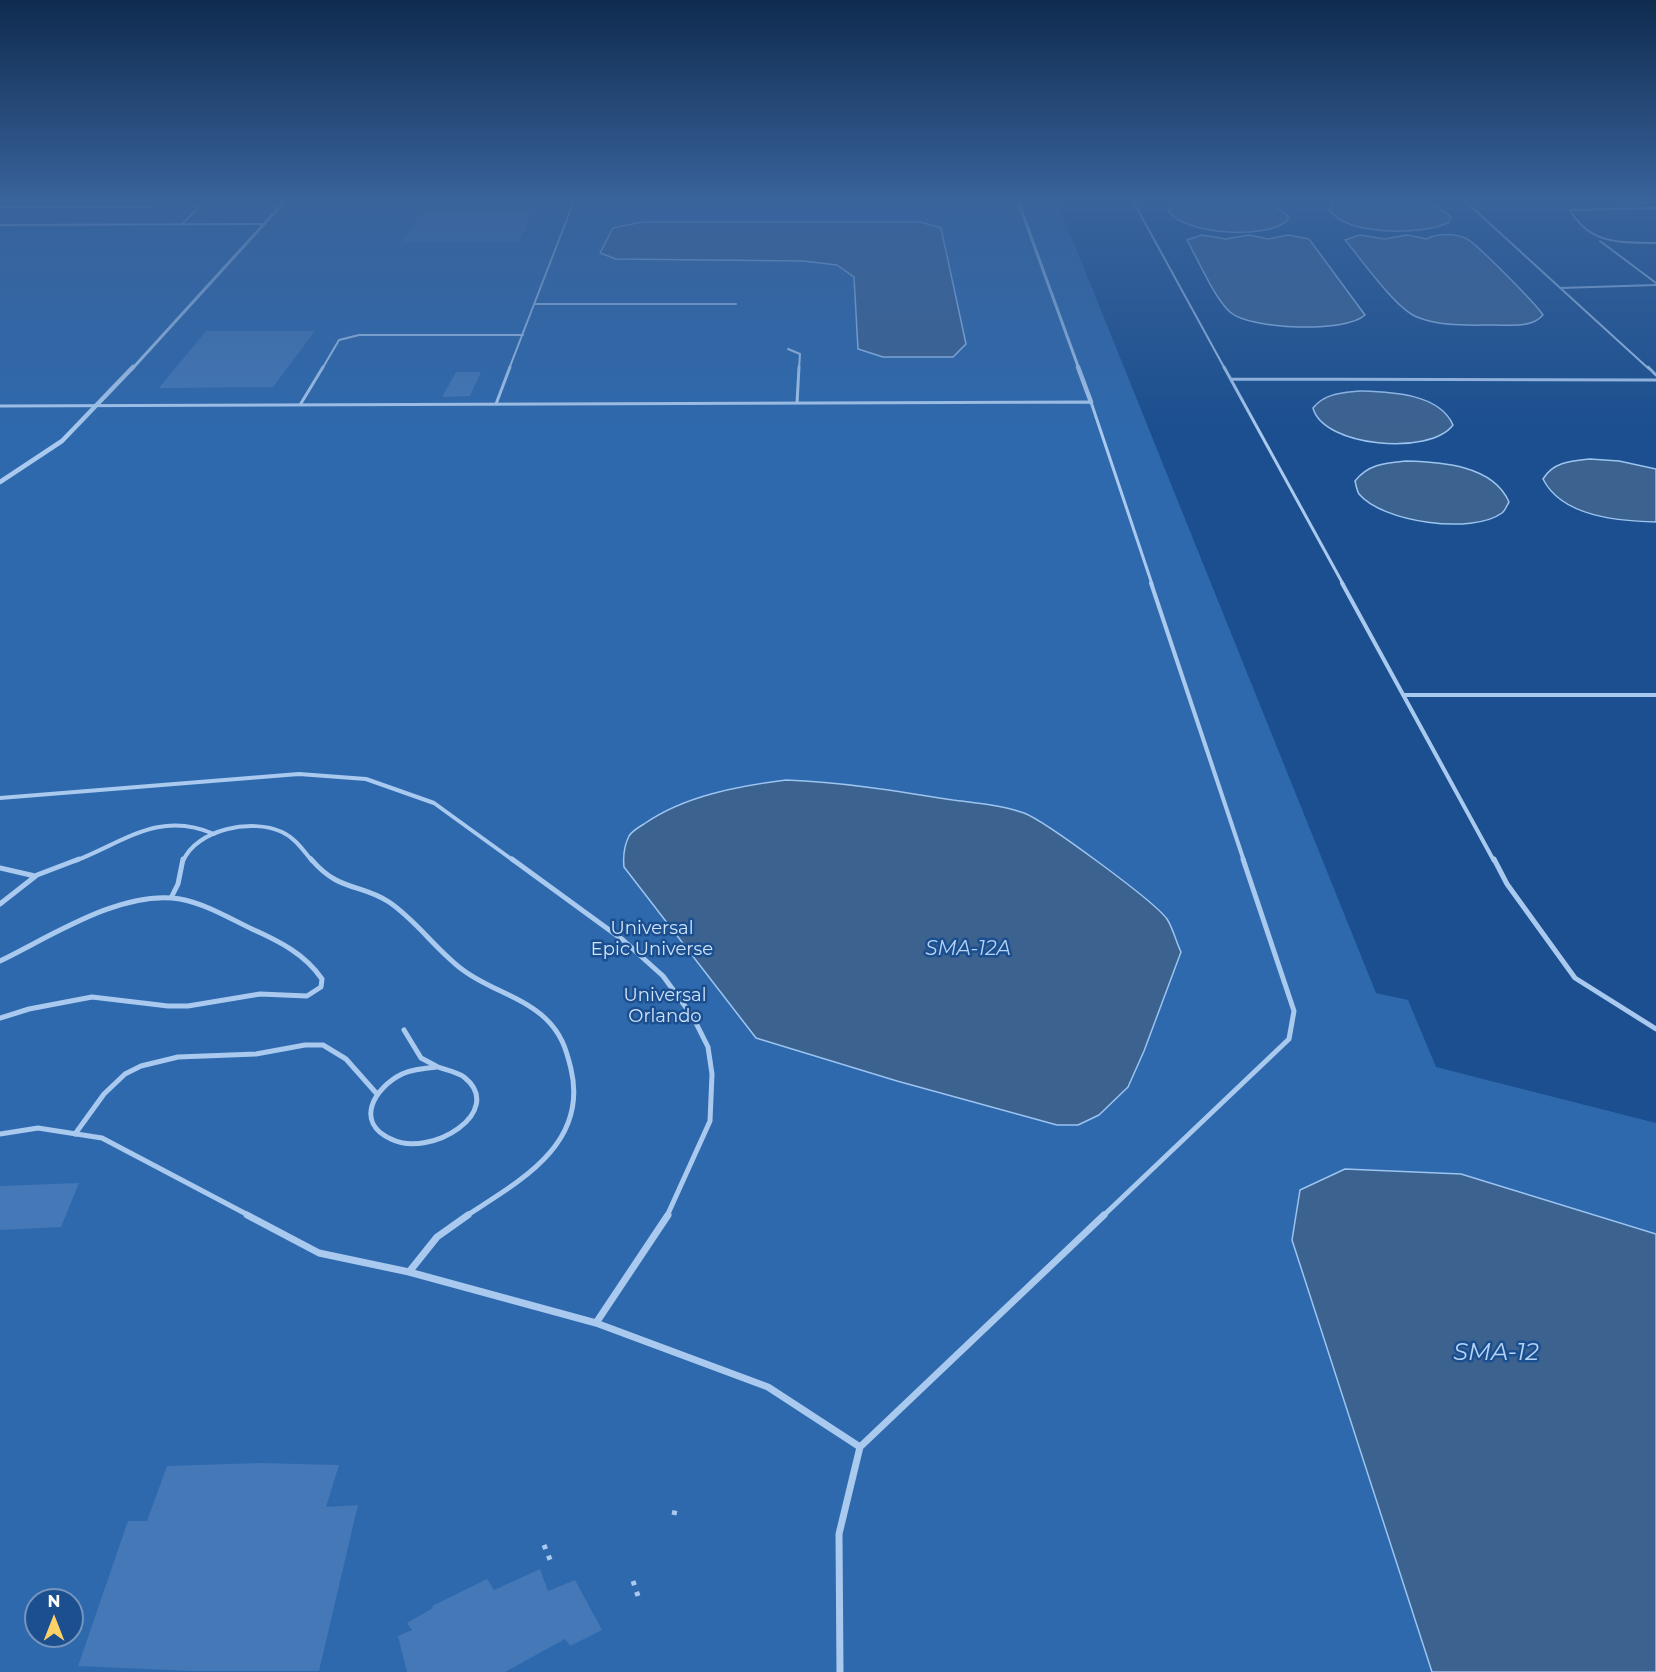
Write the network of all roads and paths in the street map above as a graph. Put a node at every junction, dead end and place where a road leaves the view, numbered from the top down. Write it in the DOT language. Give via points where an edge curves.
graph roads {
  1 [pos="214,279"];
  2 [pos="544,279"];
  3 [pos="1046,279"];
  4 [pos="1176,279"];
  5 [pos="1550,279"];
  6 [pos="1656,284"];
  7 [pos="1560,288"];
  8 [pos="535,304"];
  9 [pos="736,304"];
  10 [pos="523,335"];
  11 [pos="788,349"];
  12 [pos="1656,375"];
  13 [pos="1231,379"];
  14 [pos="1656,380"];
  15 [pos="1091,402"];
  16 [pos="797,403"];
  17 [pos="496,404"];
  18 [pos="98,405"];
  19 [pos="300,405"];
  20 [pos="0,406"];
  21 [pos="0,482"];
  22 [pos="1404,695"];
  23 [pos="1656,695"];
  24 [pos="0,798"];
  25 [pos="214,834"];
  26 [pos="0,868"];
  27 [pos="35,876"];
  28 [pos="171,898"];
  29 [pos="0,904"];
  30 [pos="0,962"];
  31 [pos="0,1018"];
  32 [pos="1656,1029"];
  33 [pos="404,1030"];
  34 [pos="438,1068"];
  35 [pos="376,1094"];
  36 [pos="0,1134"];
  37 [pos="75,1134"];
  38 [pos="409,1272"];
  39 [pos="596,1323"];
  40 [pos="860,1447"];
  41 [pos="676,1505"];
  42 [pos="674,1515"];
  43 [pos="544,1545"];
  44 [pos="551,1562"];
  45 [pos="633,1581"];
  46 [pos="638,1596"];
  47 [pos="840,1672"];
  1 -- 18 [label="street"];
  2 -- 8 [label="lane"];
  3 -- 15 [label="street"];
  4 -- 13 [label="lane"];
  5 -- 7 [label="lane"];
  6 -- 7 [label="lane"];
  7 -- 12 [label="lane"];
  8 -- 9 [label="lane"];
  8 -- 10 [label="lane"];
  10 -- 17 [label="lane"];
  10 -- 19 [label="lane" via="359,335 339,340"];
  11 -- 16 [label="lane" via="800,354"];
  13 -- 14 [label="lane"];
  13 -- 22 [label="lane"];
  15 -- 16 [label="lane"];
  15 -- 40 [label="lane" via="1294,1011 1289,1040"];
  16 -- 17 [label="lane"];
  17 -- 19 [label="lane"];
  18 -- 19 [label="lane"];
  18 -- 20 [label="lane"];
  18 -- 21 [label="street" via="62,441"];
  22 -- 23 [label="lane"];
  22 -- 32 [label="lane" via="1507,884 1575,978"];
  24 -- 39 [label="lane" via="299,774 366,778 434,803 623,940 663,976 693,1017 708,1047 712,1074 710,1121 667,1216"];
  25 -- 27 [label="lane" via="188,823 163,825"];
  25 -- 28 [label="lane" via="185,856 179,884"];
  25 -- 38 [label="lane" via="253,827 289,834 310,862 337,882 401,910 464,971 535,1008 564,1041 575,1077 574,1098 566,1128 551,1151 523,1181 436,1238"];
  26 -- 27 [label="lane"];
  27 -- 29 [label="lane"];
  28 -- 30 [label="lane" via="108,909"];
  28 -- 31 [label="lane" via="204,907 291,949 314,965 322,979 321,987 308,996 261,994 188,1006 92,997"];
  33 -- 34 [label="lane" via="421,1058"];
  34 -- 35 [label="lane" via="402,1074"];
  34 -- 35 [label="lane" via="467,1077 478,1099 474,1113 451,1136 416,1145 385,1138 375,1130 370,1118"];
  35 -- 37 [label="lane" via="344,1055 324,1045 241,1056 174,1058 145,1064 124,1075"];
  36 -- 37 [label="lane" via="38,1128"];
  37 -- 38 [label="lane" via="102,1138 319,1253"];
  38 -- 39 [label="lane"];
  39 -- 40 [label="lane" via="768,1387"];
  40 -- 47 [label="lane" via="839,1534"];
  41 -- 42 [label="path"];
  43 -- 44 [label="path"];
  45 -- 46 [label="path"];
}
